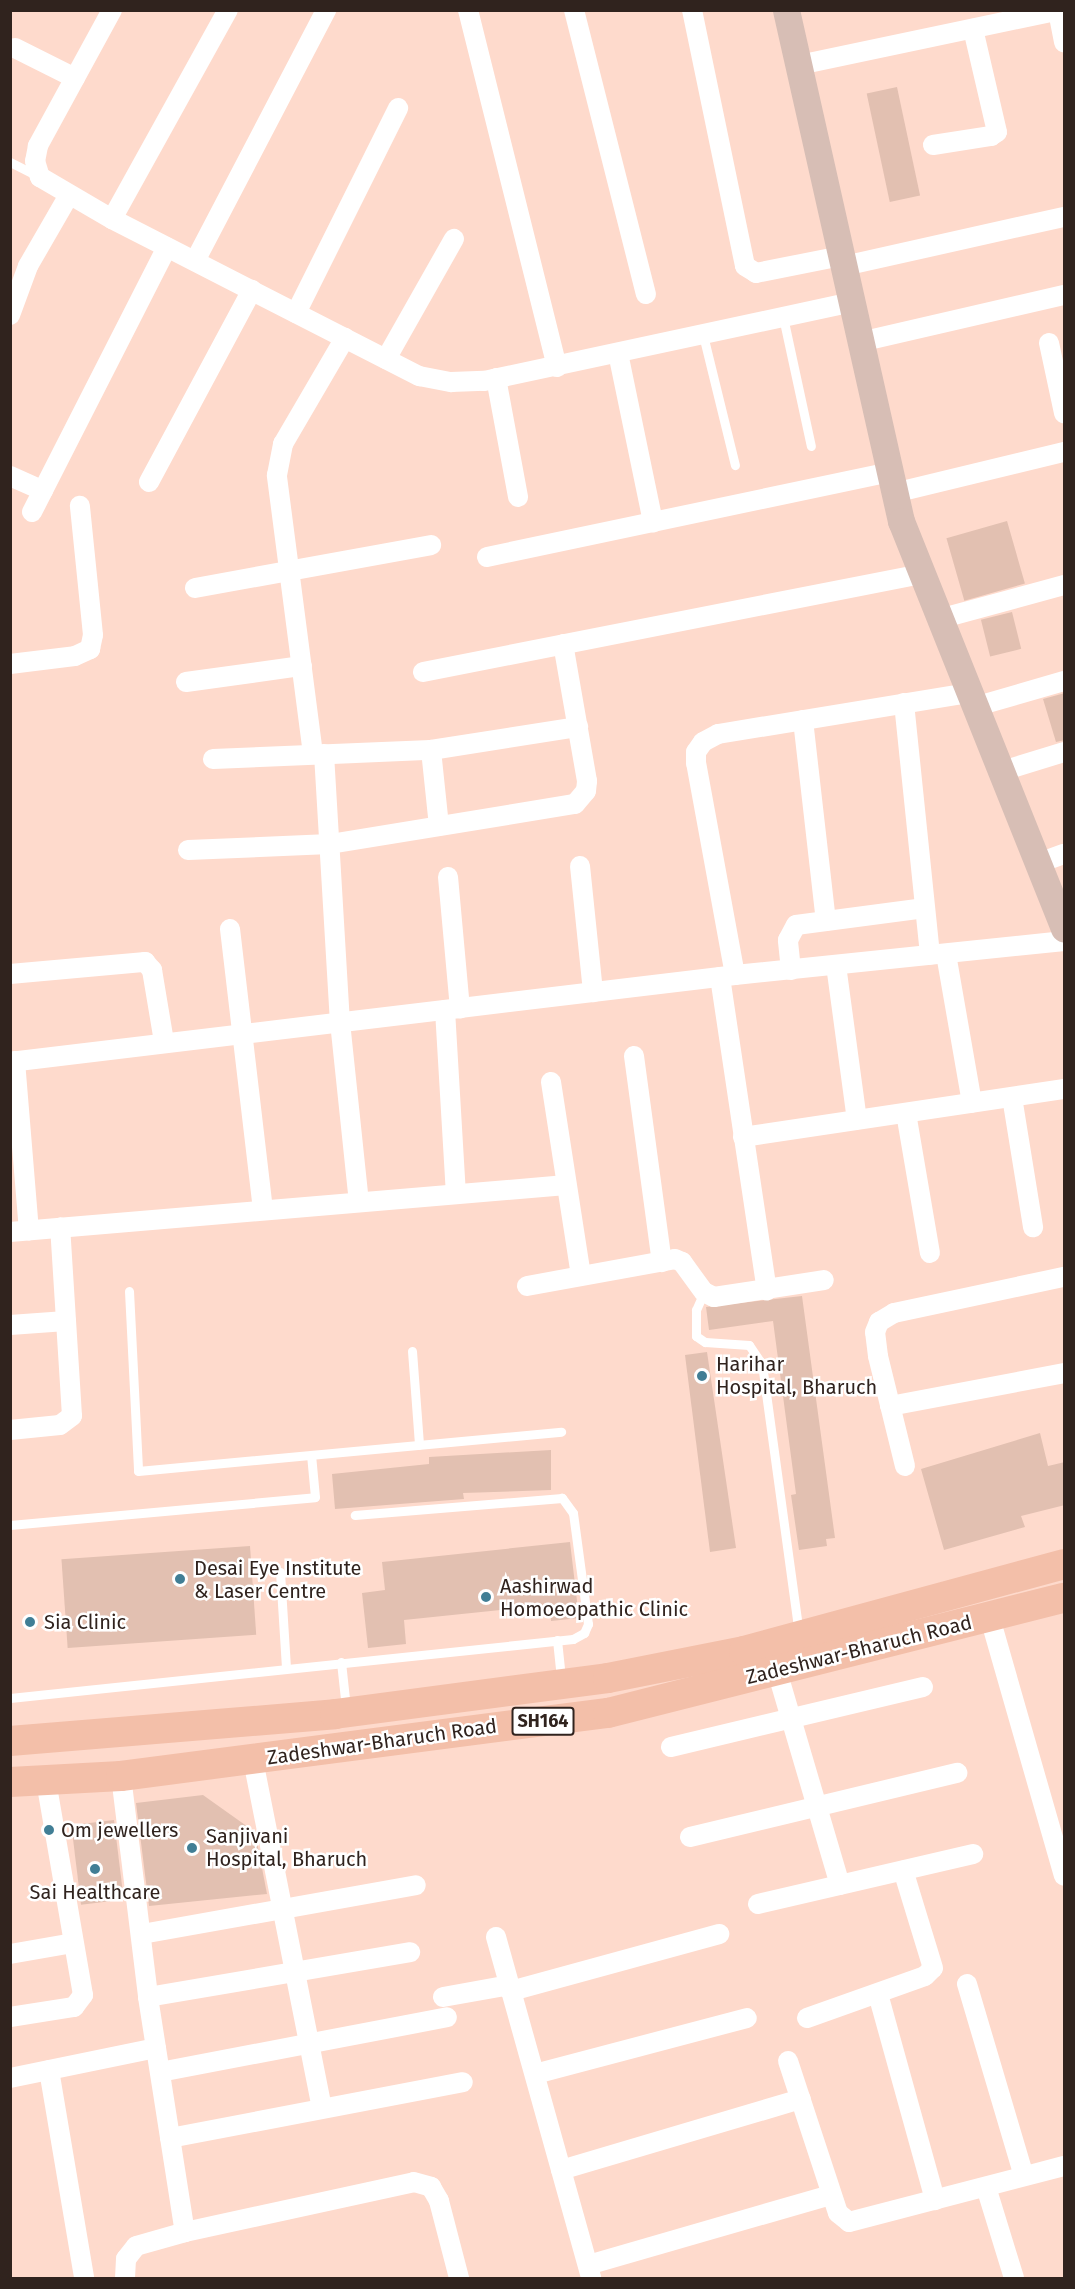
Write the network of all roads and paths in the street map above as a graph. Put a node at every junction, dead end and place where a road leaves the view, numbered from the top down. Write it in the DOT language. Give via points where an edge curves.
graph roads {
  1 [pos="112,10"];
  2 [pos="228,10"];
  3 [pos="326,10"];
  4 [pos="468,10"];
  5 [pos="574,10"];
  6 [pos="692,10"];
  7 [pos="786,10"];
  8 [pos="1059,11"];
  9 [pos="973,29"];
  10 [pos="1065,42"];
  11 [pos="15,48"];
  12 [pos="799,65"];
  13 [pos="75,78"];
  14 [pos="398,108"];
  15 [pos="933,145"];
  16 [pos="10,162"];
  17 [pos="40,177"];
  18 [pos="69,195"];
  19 [pos="1065,217"];
  20 [pos="112,219"];
  21 [pos="454,238"];
  22 [pos="167,247"];
  23 [pos="195,261"];
  24 [pos="842,261"];
  25 [pos="17,273"];
  26 [pos="252,290"];
  27 [pos="646,294"];
  28 [pos="1065,295"];
  29 [pos="851,302"];
  30 [pos="296,313"];
  31 [pos="10,315"];
  32 [pos="783,317"];
  33 [pos="702,335"];
  34 [pos="345,338"];
  35 [pos="860,342"];
  36 [pos="1049,343"];
  37 [pos="618,353"];
  38 [pos="386,359"];
  39 [pos="557,367"];
  40 [pos="496,378"];
  41 [pos="1065,413"];
  42 [pos="811,446"];
  43 [pos="1065,452"];
  44 [pos="735,465"];
  45 [pos="10,476"];
  46 [pos="149,482"];
  47 [pos="892,483"];
  48 [pos="43,491"];
  49 [pos="518,497"];
  50 [pos="80,506"];
  51 [pos="32,512"];
  52 [pos="653,522"];
  53 [pos="431,545"];
  54 [pos="487,557"];
  55 [pos="289,571"];
  56 [pos="921,574"];
  57 [pos="1065,585"];
  58 [pos="195,588"];
  59 [pos="939,619"];
  60 [pos="563,644"];
  61 [pos="10,664"];
  62 [pos="302,666"];
  63 [pos="423,672"];
  64 [pos="1065,681"];
  65 [pos="186,682"];
  66 [pos="971,700"];
  67 [pos="904,703"];
  68 [pos="803,720"];
  69 [pos="578,727"];
  70 [pos="431,750"];
  71 [pos="1065,752"];
  72 [pos="319,754"];
  73 [pos="213,759"];
  74 [pos="999,772"];
  75 [pos="439,826"];
  76 [pos="330,844"];
  77 [pos="188,850"];
  78 [pos="1065,854"];
  79 [pos="1036,864"];
  80 [pos="580,866"];
  81 [pos="448,877"];
  82 [pos="925,908"];
  83 [pos="826,921"];
  84 [pos="230,929"];
  85 [pos="1065,929"];
  86 [pos="1065,941"];
  87 [pos="938,954"];
  88 [pos="836,965"];
  89 [pos="791,970"];
  90 [pos="10,974"];
  91 [pos="728,976"];
  92 [pos="592,992"];
  93 [pos="452,1009"];
  94 [pos="340,1022"];
  95 [pos="240,1034"];
  96 [pos="164,1042"];
  97 [pos="634,1056"];
  98 [pos="13,1062"];
  99 [pos="551,1082"];
  100 [pos="1065,1089"];
  101 [pos="1012,1097"];
  102 [pos="972,1103"];
  103 [pos="906,1113"];
  104 [pos="857,1120"];
  105 [pos="743,1137"];
  106 [pos="566,1185"];
  107 [pos="456,1194"];
  108 [pos="359,1202"];
  109 [pos="263,1210"];
  110 [pos="60,1227"];
  111 [pos="1033,1227"];
  112 [pos="20,1231"];
  113 [pos="930,1253"];
  114 [pos="662,1262"];
  115 [pos="581,1276"];
  116 [pos="1065,1277"];
  117 [pos="824,1280"];
  118 [pos="527,1286"];
  119 [pos="767,1290"];
  120 [pos="129,1291"];
  121 [pos="704,1292"];
  122 [pos="66,1321"];
  123 [pos="10,1325"];
  124 [pos="412,1351"];
  125 [pos="1065,1373"];
  126 [pos="891,1406"];
  127 [pos="10,1430"];
  128 [pos="561,1432"];
  129 [pos="419,1445"];
  130 [pos="310,1455"];
  131 [pos="905,1466"];
  132 [pos="355,1515"];
  133 [pos="10,1525"];
  134 [pos="1065,1564"];
  135 [pos="280,1572"];
  136 [pos="1065,1598"];
  137 [pos="990,1618"];
  138 [pos="799,1636"];
  139 [pos="557,1640"];
  140 [pos="341,1662"];
  141 [pos="286,1668"];
  142 [pos="777,1671"];
  143 [pos="562,1684"];
  144 [pos="923,1687"];
  145 [pos="10,1698"];
  146 [pos="346,1712"];
  147 [pos="790,1718"];
  148 [pos="10,1741"];
  149 [pos="671,1747"];
  150 [pos="253,1760"];
  151 [pos="957,1773"];
  152 [pos="120,1776"];
  153 [pos="46,1780"];
  154 [pos="10,1782"];
  155 [pos="816,1806"];
  156 [pos="690,1837"];
  157 [pos="973,1854"];
  158 [pos="903,1870"];
  159 [pos="1065,1876"];
  160 [pos="840,1885"];
  161 [pos="416,1886"];
  162 [pos="758,1904"];
  163 [pos="281,1910"];
  164 [pos="142,1934"];
  165 [pos="719,1935"];
  166 [pos="496,1937"];
  167 [pos="73,1943"];
  168 [pos="410,1952"];
  169 [pos="10,1954"];
  170 [pos="294,1974"];
  171 [pos="967,1984"];
  172 [pos="512,1991"];
  173 [pos="878,1994"];
  174 [pos="148,1997"];
  175 [pos="443,1997"];
  176 [pos="447,2017"];
  177 [pos="10,2018"];
  178 [pos="747,2018"];
  179 [pos="807,2018"];
  180 [pos="309,2043"];
  181 [pos="156,2048"];
  182 [pos="788,2061"];
  183 [pos="49,2070"];
  184 [pos="160,2072"];
  185 [pos="534,2074"];
  186 [pos="10,2078"];
  187 [pos="463,2082"];
  188 [pos="801,2099"];
  189 [pos="322,2108"];
  190 [pos="170,2138"];
  191 [pos="1065,2166"];
  192 [pos="561,2170"];
  193 [pos="1024,2176"];
  194 [pos="986,2187"];
  195 [pos="831,2194"];
  196 [pos="935,2200"];
  197 [pos="185,2232"];
  198 [pos="590,2272"];
  199 [pos="1009,2277"];
  200 [pos="84,2278"];
  201 [pos="125,2278"];
  202 [pos="459,2278"];
  1 -- 13 [label="street"];
  2 -- 20 [label="street"];
  3 -- 23 [label="street"];
  4 -- 39 [label="street"];
  5 -- 27 [label="street"];
  6 -- 24 [label="street" via="745,266 756,273"];
  7 -- 12 [label="main road"];
  8 -- 9 [label="street"];
  8 -- 10 [label="street"];
  9 -- 12 [label="street"];
  9 -- 15 [label="street" via="997,132"];
  11 -- 13 [label="street"];
  12 -- 24 [label="main road"];
  13 -- 17 [label="street" via="38,146 35,161"];
  14 -- 30 [label="street"];
  16 -- 17 [label="lane"];
  17 -- 18 [label="street"];
  18 -- 20 [label="street"];
  18 -- 25 [label="street"];
  19 -- 24 [label="street"];
  20 -- 22 [label="street"];
  21 -- 38 [label="street"];
  22 -- 23 [label="street"];
  22 -- 48 [label="street"];
  23 -- 26 [label="street"];
  24 -- 29 [label="main road"];
  25 -- 31 [label="street"];
  26 -- 30 [label="street"];
  26 -- 46 [label="street"];
  28 -- 35 [label="street"];
  29 -- 32 [label="street"];
  29 -- 35 [label="main road"];
  30 -- 34 [label="street"];
  32 -- 33 [label="street"];
  32 -- 42 [label="lane"];
  33 -- 37 [label="street"];
  33 -- 44 [label="lane"];
  34 -- 38 [label="street"];
  34 -- 55 [label="street" via="279,458 277,475"];
  35 -- 47 [label="main road"];
  36 -- 41 [label="street"];
  37 -- 39 [label="street"];
  37 -- 52 [label="street"];
  38 -- 40 [label="street" via="419,376 451,382"];
  39 -- 40 [label="street"];
  40 -- 49 [label="street"];
  43 -- 47 [label="street"];
  45 -- 48 [label="street"];
  47 -- 52 [label="street"];
  47 -- 56 [label="main road"];
  48 -- 51 [label="street"];
  50 -- 61 [label="street" via="93,635 90,649 75,656"];
  52 -- 54 [label="street"];
  53 -- 55 [label="street"];
  55 -- 58 [label="street"];
  55 -- 62 [label="street"];
  56 -- 59 [label="main road"];
  56 -- 60 [label="street"];
  57 -- 59 [label="street"];
  59 -- 66 [label="main road"];
  60 -- 63 [label="street"];
  60 -- 69 [label="street"];
  62 -- 65 [label="street"];
  62 -- 72 [label="street"];
  64 -- 66 [label="street"];
  66 -- 67 [label="street"];
  66 -- 74 [label="main road"];
  67 -- 68 [label="street"];
  67 -- 82 [label="street"];
  68 -- 83 [label="street"];
  68 -- 91 [label="street" via="718,734 703,741 696,752"];
  69 -- 70 [label="street"];
  69 -- 75 [label="street" via="587,782 586,791 574,804"];
  70 -- 72 [label="street"];
  70 -- 75 [label="street"];
  71 -- 74 [label="street"];
  72 -- 73 [label="street"];
  72 -- 76 [label="street"];
  74 -- 79 [label="main road"];
  75 -- 76 [label="street"];
  76 -- 77 [label="street"];
  76 -- 94 [label="street"];
  78 -- 79 [label="street"];
  79 -- 85 [label="main road"];
  80 -- 92 [label="street"];
  81 -- 93 [label="street"];
  82 -- 83 [label="street"];
  82 -- 87 [label="street"];
  83 -- 89 [label="street" via="796,925 790,930"];
  84 -- 95 [label="street"];
  86 -- 87 [label="street"];
  87 -- 88 [label="street"];
  87 -- 102 [label="street"];
  88 -- 89 [label="street"];
  88 -- 104 [label="street"];
  89 -- 91 [label="street"];
  90 -- 96 [label="street" via="145,962 152,970"];
  91 -- 92 [label="street"];
  91 -- 105 [label="street"];
  92 -- 93 [label="street"];
  93 -- 94 [label="street"];
  93 -- 107 [label="street"];
  94 -- 95 [label="street"];
  94 -- 108 [label="street"];
  95 -- 96 [label="street"];
  95 -- 109 [label="street"];
  96 -- 98 [label="street"];
  97 -- 114 [label="street"];
  98 -- 112 [label="street"];
  99 -- 106 [label="street"];
  100 -- 101 [label="street"];
  101 -- 102 [label="street"];
  101 -- 111 [label="street"];
  102 -- 103 [label="street"];
  103 -- 104 [label="street"];
  103 -- 113 [label="street"];
  104 -- 105 [label="street"];
  105 -- 119 [label="street"];
  106 -- 107 [label="street"];
  106 -- 115 [label="street"];
  107 -- 108 [label="street"];
  108 -- 109 [label="street"];
  109 -- 110 [label="street"];
  110 -- 112 [label="street"];
  110 -- 122 [label="street"];
  114 -- 115 [label="street"];
  114 -- 121 [label="street" via="682,1262"];
  115 -- 118 [label="street"];
  116 -- 126 [label="street" via="894,1313 879,1322 875,1332 878,1356"];
  117 -- 119 [label="street"];
  119 -- 121 [label="street" via="714,1297"];
  120 -- 130 [label="lane" via="138,1471"];
  121 -- 138 [label="lane" via="696,1310 696,1336 705,1342 749,1345 762,1364"];
  122 -- 123 [label="street"];
  122 -- 127 [label="street" via="73,1406 69,1422"];
  124 -- 129 [label="lane"];
  125 -- 126 [label="street"];
  126 -- 131 [label="street"];
  128 -- 129 [label="lane"];
  129 -- 130 [label="lane"];
  130 -- 133 [label="lane" via="315,1497"];
  132 -- 139 [label="lane" via="562,1498 573,1512 588,1624 584,1634"];
  134 -- 138 [label="main road, Zadeshwar-Bharuch Road / SH164"];
  135 -- 141 [label="lane"];
  136 -- 137 [label="main road, Zadeshwar-Bharuch Road / SH164"];
  137 -- 142 [label="main road, Zadeshwar-Bharuch Road / SH164"];
  137 -- 159 [label="street"];
  138 -- 143 [label="main road, Zadeshwar-Bharuch Road / SH164" via="744,1651"];
  139 -- 140 [label="lane"];
  139 -- 143 [label="lane"];
  140 -- 141 [label="lane"];
  140 -- 146 [label="lane"];
  141 -- 145 [label="lane"];
  142 -- 147 [label="street"];
  142 -- 150 [label="main road, Zadeshwar-Bharuch Road / SH164" via="608,1713"];
  143 -- 146 [label="main road, Zadeshwar-Bharuch Road / SH164"];
  144 -- 147 [label="street"];
  146 -- 148 [label="main road, Zadeshwar-Bharuch Road / SH164"];
  147 -- 149 [label="street"];
  147 -- 155 [label="street"];
  150 -- 152 [label="main road, Zadeshwar-Bharuch Road / SH164"];
  150 -- 163 [label="street"];
  151 -- 155 [label="street"];
  152 -- 153 [label="main road, Zadeshwar-Bharuch Road / SH164"];
  152 -- 164 [label="street"];
  153 -- 154 [label="main road, Zadeshwar-Bharuch Road / SH164"];
  153 -- 167 [label="street"];
  155 -- 156 [label="street"];
  155 -- 160 [label="street"];
  157 -- 158 [label="street"];
  158 -- 160 [label="street"];
  158 -- 173 [label="street" via="933,1968 925,1976"];
  160 -- 162 [label="street"];
  161 -- 163 [label="street"];
  163 -- 164 [label="street"];
  163 -- 170 [label="street"];
  164 -- 174 [label="street"];
  165 -- 172 [label="street"];
  166 -- 172 [label="street"];
  167 -- 169 [label="street"];
  167 -- 177 [label="street" via="83,1995 80,2002"];
  168 -- 170 [label="street"];
  170 -- 174 [label="street"];
  170 -- 180 [label="street"];
  171 -- 193 [label="street"];
  172 -- 175 [label="street" via="505,1986"];
  172 -- 185 [label="street"];
  173 -- 179 [label="street"];
  173 -- 196 [label="street"];
  174 -- 181 [label="street"];
  176 -- 180 [label="street"];
  178 -- 185 [label="street"];
  180 -- 184 [label="street"];
  180 -- 189 [label="street"];
  181 -- 183 [label="street"];
  181 -- 184 [label="street"];
  182 -- 188 [label="street"];
  183 -- 186 [label="street"];
  183 -- 200 [label="street"];
  184 -- 190 [label="street"];
  185 -- 192 [label="street"];
  187 -- 189 [label="street"];
  188 -- 192 [label="street"];
  188 -- 195 [label="street"];
  189 -- 190 [label="street"];
  190 -- 197 [label="street"];
  191 -- 193 [label="street"];
  192 -- 198 [label="street"];
  193 -- 194 [label="street"];
  194 -- 196 [label="street"];
  194 -- 199 [label="street"];
  195 -- 196 [label="street" via="838,2213 849,2222"];
  195 -- 198 [label="street"];
  197 -- 201 [label="street" via="136,2246 126,2259"];
  197 -- 202 [label="street" via="414,2182 431,2187 439,2201"];
}
